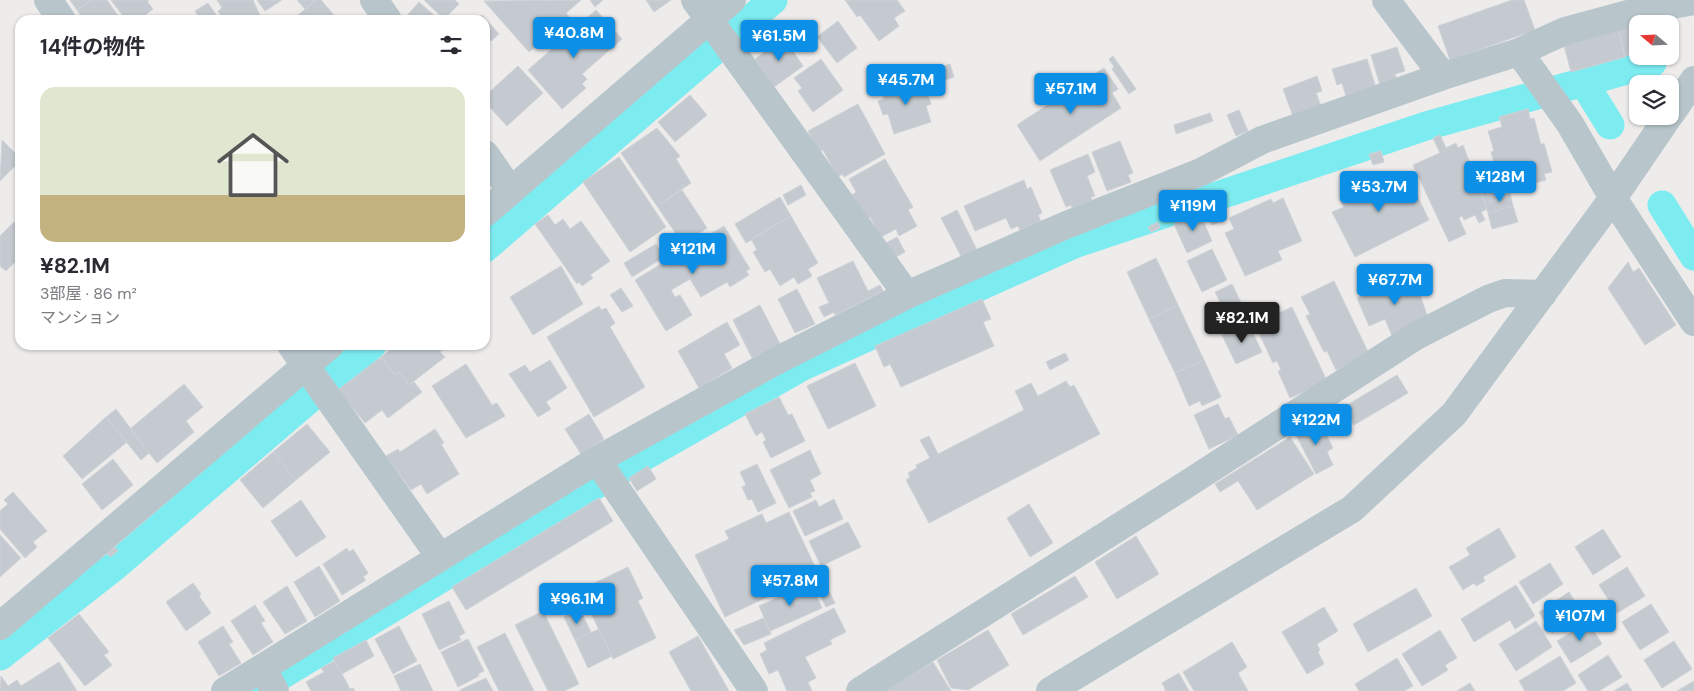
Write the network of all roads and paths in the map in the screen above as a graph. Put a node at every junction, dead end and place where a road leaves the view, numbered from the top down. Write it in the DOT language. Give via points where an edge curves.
graph roads {
  1 [pos="48,0"];
  2 [pos="374,0"];
  3 [pos="732,0"];
  4 [pos="1386,0"];
  5 [pos="1694,1"];
  6 [pos="58,15"];
  7 [pos="384,15"];
  8 [pos="707,17"];
  9 [pos="1520,52"];
  10 [pos="1443,76"];
  11 [pos="1694,80"];
  12 [pos="1679,102"];
  13 [pos="1664,125"];
  14 [pos="490,161"];
  15 [pos="511,191"];
  16 [pos="1613,198"];
  17 [pos="490,209"];
  18 [pos="1543,294"];
  19 [pos="907,295"];
  20 [pos="1694,322"];
  21 [pos="322,350"];
  22 [pos="303,362"];
  23 [pos="605,471"];
  24 [pos="440,557"];
  25 [pos="0,626"];
  26 [pos="268,678"];
  27 [pos="225,691"];
  28 [pos="754,691"];
  29 [pos="860,691"];
  30 [pos="1050,691"];
  1 -- 6 [label="street"];
  2 -- 7 [label="street"];
  3 -- 8 [label="street"];
  4 -- 10 [label="street"];
  5 -- 9 [label="street" via="1639,11 1566,31"];
  8 -- 15 [label="street"];
  8 -- 19 [label="street"];
  9 -- 10 [label="street"];
  9 -- 16 [label="street" via="1570,124"];
  10 -- 19 [label="street" via="1262,140 1201,172 1064,226"];
  11 -- 12 [label="street"];
  13 -- 16 [label="street"];
  14 -- 15 [label="street"];
  15 -- 17 [label="street"];
  16 -- 18 [label="street"];
  16 -- 20 [label="street"];
  18 -- 29 [label="street" via="1506,292 1416,336"];
  18 -- 30 [label="street" via="1454,414 1352,509"];
  19 -- 23 [label="street" via="776,361"];
  21 -- 22 [label="street"];
  22 -- 24 [label="street"];
  22 -- 25 [label="street"];
  23 -- 24 [label="street"];
  23 -- 28 [label="street"];
  24 -- 26 [label="street"];
  26 -- 27 [label="street"];
}
